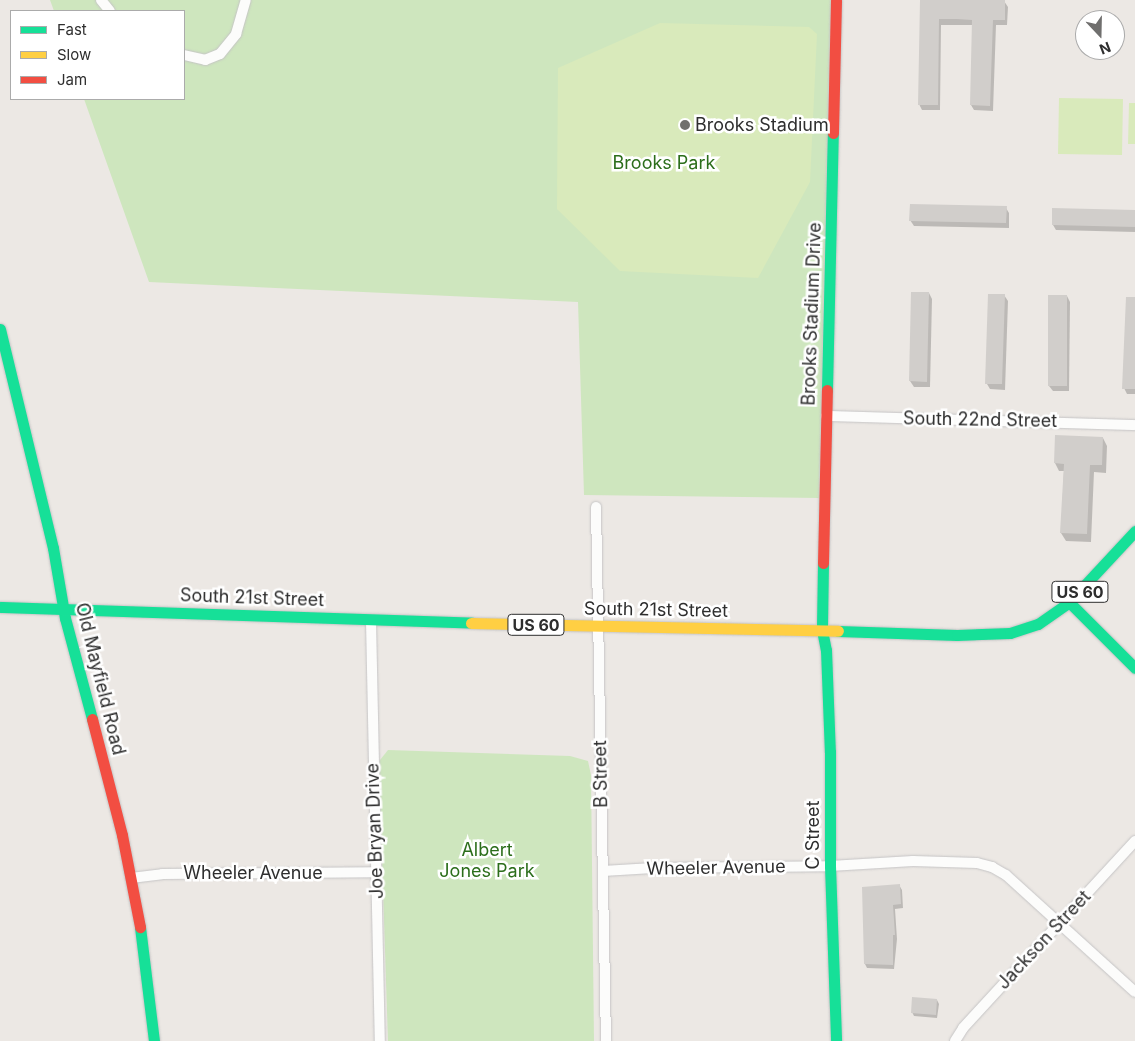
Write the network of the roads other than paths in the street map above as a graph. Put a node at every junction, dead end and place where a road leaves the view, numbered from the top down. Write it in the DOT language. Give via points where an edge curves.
graph roads {
  1 [pos="101,0"];
  2 [pos="246,0"];
  3 [pos="836,0"];
  4 [pos="109,10"];
  5 [pos="185,55"];
  6 [pos="0,329"];
  7 [pos="826,416"];
  8 [pos="1135,425"];
  9 [pos="596,507"];
  10 [pos="1135,531"];
  11 [pos="1069,602"];
  12 [pos="0,607"];
  13 [pos="63,608"];
  14 [pos="371,621"];
  15 [pos="600,627"];
  16 [pos="822,630"];
  17 [pos="1135,668"];
  18 [pos="1135,841"];
  19 [pos="830,866"];
  20 [pos="602,871"];
  21 [pos="376,872"];
  22 [pos="131,878"];
  23 [pos="1060,924"];
  24 [pos="1135,992"];
  25 [pos="154,1041"];
  26 [pos="380,1041"];
  27 [pos="606,1041"];
  28 [pos="836,1041"];
  29 [pos="954,1041"];
  1 -- 4 [label="street"];
  2 -- 5 [label="street" via="236,34 220,54 205,60"];
  3 -- 7 [label="street, Brooks Stadium Drive"];
  6 -- 13 [label="street, Old Mayfield Road" via="53,548"];
  7 -- 8 [label="street, South 22nd Street"];
  7 -- 16 [label="street, Brooks Stadium Drive"];
  9 -- 15 [label="street, B Street"];
  10 -- 11 [label="street, US 60"];
  11 -- 16 [label="street, South 21st Street / US 60" via="1038,624 1010,633 957,635"];
  11 -- 17 [label="street"];
  12 -- 13 [label="street, US 60"];
  13 -- 14 [label="street, South 21st Street / US 60"];
  13 -- 22 [label="street, Old Mayfield Road"];
  14 -- 15 [label="street, South 21st Street / US 60"];
  14 -- 21 [label="street, Joe Bryan Drive"];
  15 -- 16 [label="street, South 21st Street / US 60"];
  15 -- 20 [label="street, B Street"];
  16 -- 19 [label="street, C Street" via="826,650 830,752"];
  18 -- 23 [label="street, Jackson Street"];
  19 -- 20 [label="street, Wheeler Avenue"];
  19 -- 23 [label="street, Wheeler Avenue" via="961,861 992,867"];
  19 -- 28 [label="street, C Street"];
  20 -- 27 [label="street, B Street"];
  21 -- 22 [label="street, Wheeler Avenue" via="162,874"];
  21 -- 26 [label="street, Joe Bryan Drive"];
  22 -- 25 [label="street, Old Mayfield Road"];
  23 -- 24 [label="street, Wheeler Avenue"];
  23 -- 29 [label="street, Jackson Street"];
}
